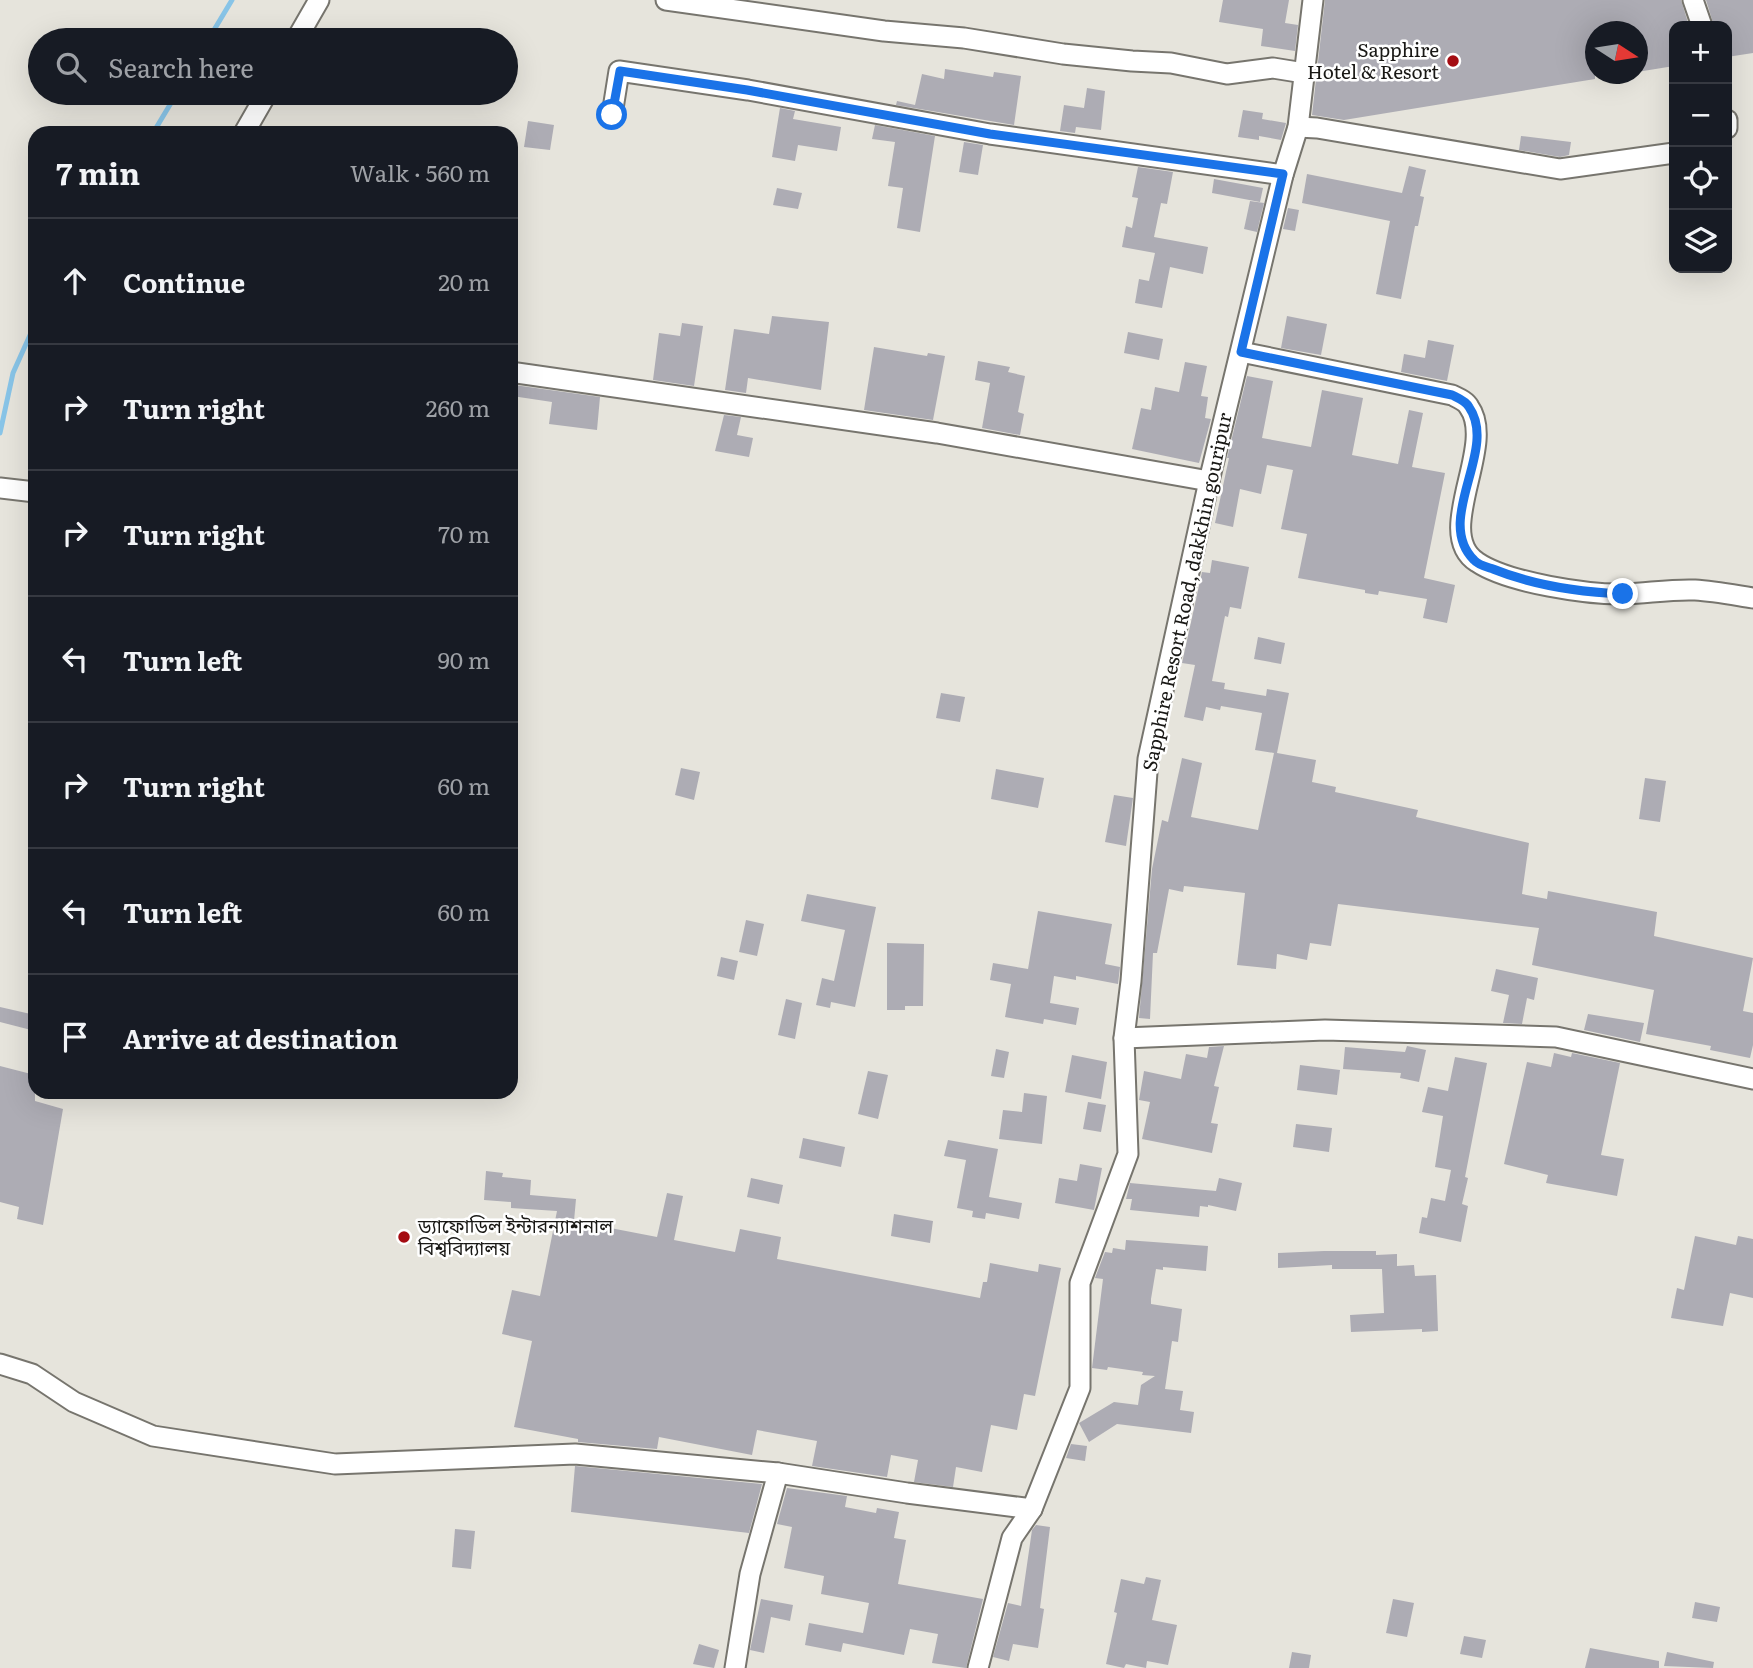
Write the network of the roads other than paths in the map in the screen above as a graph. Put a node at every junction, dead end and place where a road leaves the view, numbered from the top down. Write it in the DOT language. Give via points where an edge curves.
graph roads {
  1 [pos="319,0"];
  2 [pos="666,0"];
  3 [pos="1313,0"];
  4 [pos="1693,0"];
  5 [pos="1700,21"];
  6 [pos="303,28"];
  7 [pos="1304,73"];
  8 [pos="260,105"];
  9 [pos="612,115"];
  10 [pos="248,126"];
  11 [pos="1298,127"];
  12 [pos="1669,154"];
  13 [pos="1283,174"];
  14 [pos="1241,352"];
  15 [pos="518,373"];
  16 [pos="1209,481"];
  17 [pos="0,488"];
  18 [pos="28,491"];
  19 [pos="1753,598"];
  20 [pos="1124,1038"];
  21 [pos="1753,1079"];
  22 [pos="0,1364"];
  23 [pos="778,1473"];
  24 [pos="1032,1509"];
  25 [pos="735,1668"];
  26 [pos="978,1668"];
  1 -- 6 [label="street"];
  2 -- 7 [label="street" via="1063,54 1171,63 1227,74 1273,68"];
  3 -- 7 [label="street, Sapphire Resort Road, dakkhin gouripur"];
  4 -- 5 [label="street"];
  7 -- 11 [label="street, Sapphire Resort Road, dakkhin gouripur"];
  8 -- 10 [label="street"];
  9 -- 13 [label="street" via="620,71 990,134"];
  11 -- 12 [label="street" via="1560,169"];
  11 -- 13 [label="street, Sapphire Resort Road, dakkhin gouripur"];
  13 -- 14 [label="street, Sapphire Resort Road, dakkhin gouripur"];
  14 -- 16 [label="street, Sapphire Resort Road, dakkhin gouripur"];
  14 -- 19 [label="street" via="1452,395 1468,404 1477,422 1459,528 1475,562 1512,577 1574,591 1693,590"];
  15 -- 16 [label="street" via="937,433"];
  16 -- 20 [label="street, Sapphire Resort Road, dakkhin gouripur" via="1148,759"];
  17 -- 18 [label="street"];
  20 -- 21 [label="street" via="1325,1030 1556,1037"];
  20 -- 24 [label="street, Sapphire Resort Road, dakkhin gouripur" via="1128,1154 1080,1283 1080,1388"];
  22 -- 23 [label="street" via="32,1374 74,1402 153,1436 335,1464 575,1454"];
  23 -- 24 [label="street"];
  23 -- 25 [label="street" via="750,1574"];
  24 -- 26 [label="street, Sapphire Resort Road, dakkhin gouripur" via="1012,1538"];
}
